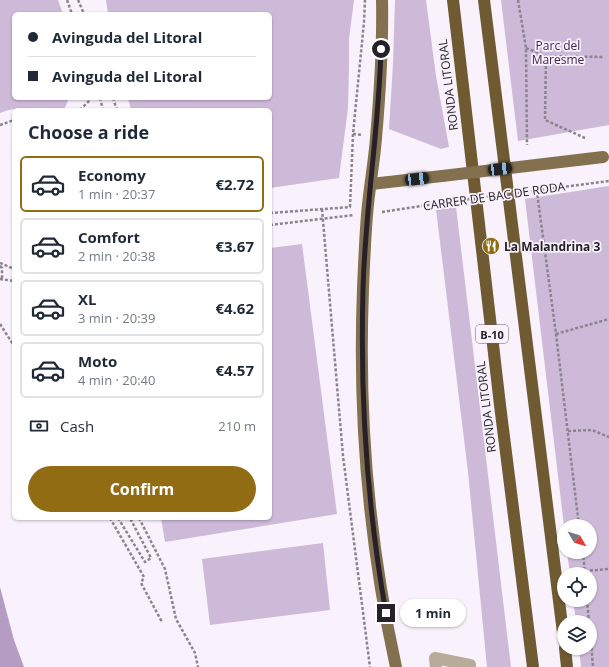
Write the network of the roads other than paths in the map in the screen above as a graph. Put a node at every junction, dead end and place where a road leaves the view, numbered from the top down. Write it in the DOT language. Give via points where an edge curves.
graph roads {
  1 [pos="382,0"];
  2 [pos="453,0"];
  3 [pos="484,0"];
  4 [pos="606,156"];
  5 [pos="371,184"];
  6 [pos="561,615"];
  7 [pos="566,655"];
  8 [pos="396,667"];
  9 [pos="436,667"];
  10 [pos="470,667"];
  11 [pos="533,667"];
  12 [pos="567,667"];
  1 -- 5 [label="main road" via="381,63"];
  2 -- 11 [label="highway, RONDA LITORAL / B-10"];
  3 -- 6 [label="highway, B-10"];
  4 -- 5 [label="main road, CARRER DE BAC DE RODA, bridge"];
  5 -- 8 [label="main road" via="363,290 365,433 370,503 383,600"];
  7 -- 12 [label="highway"];
  9 -- 10 [label="lane" via="435,658"];
}
